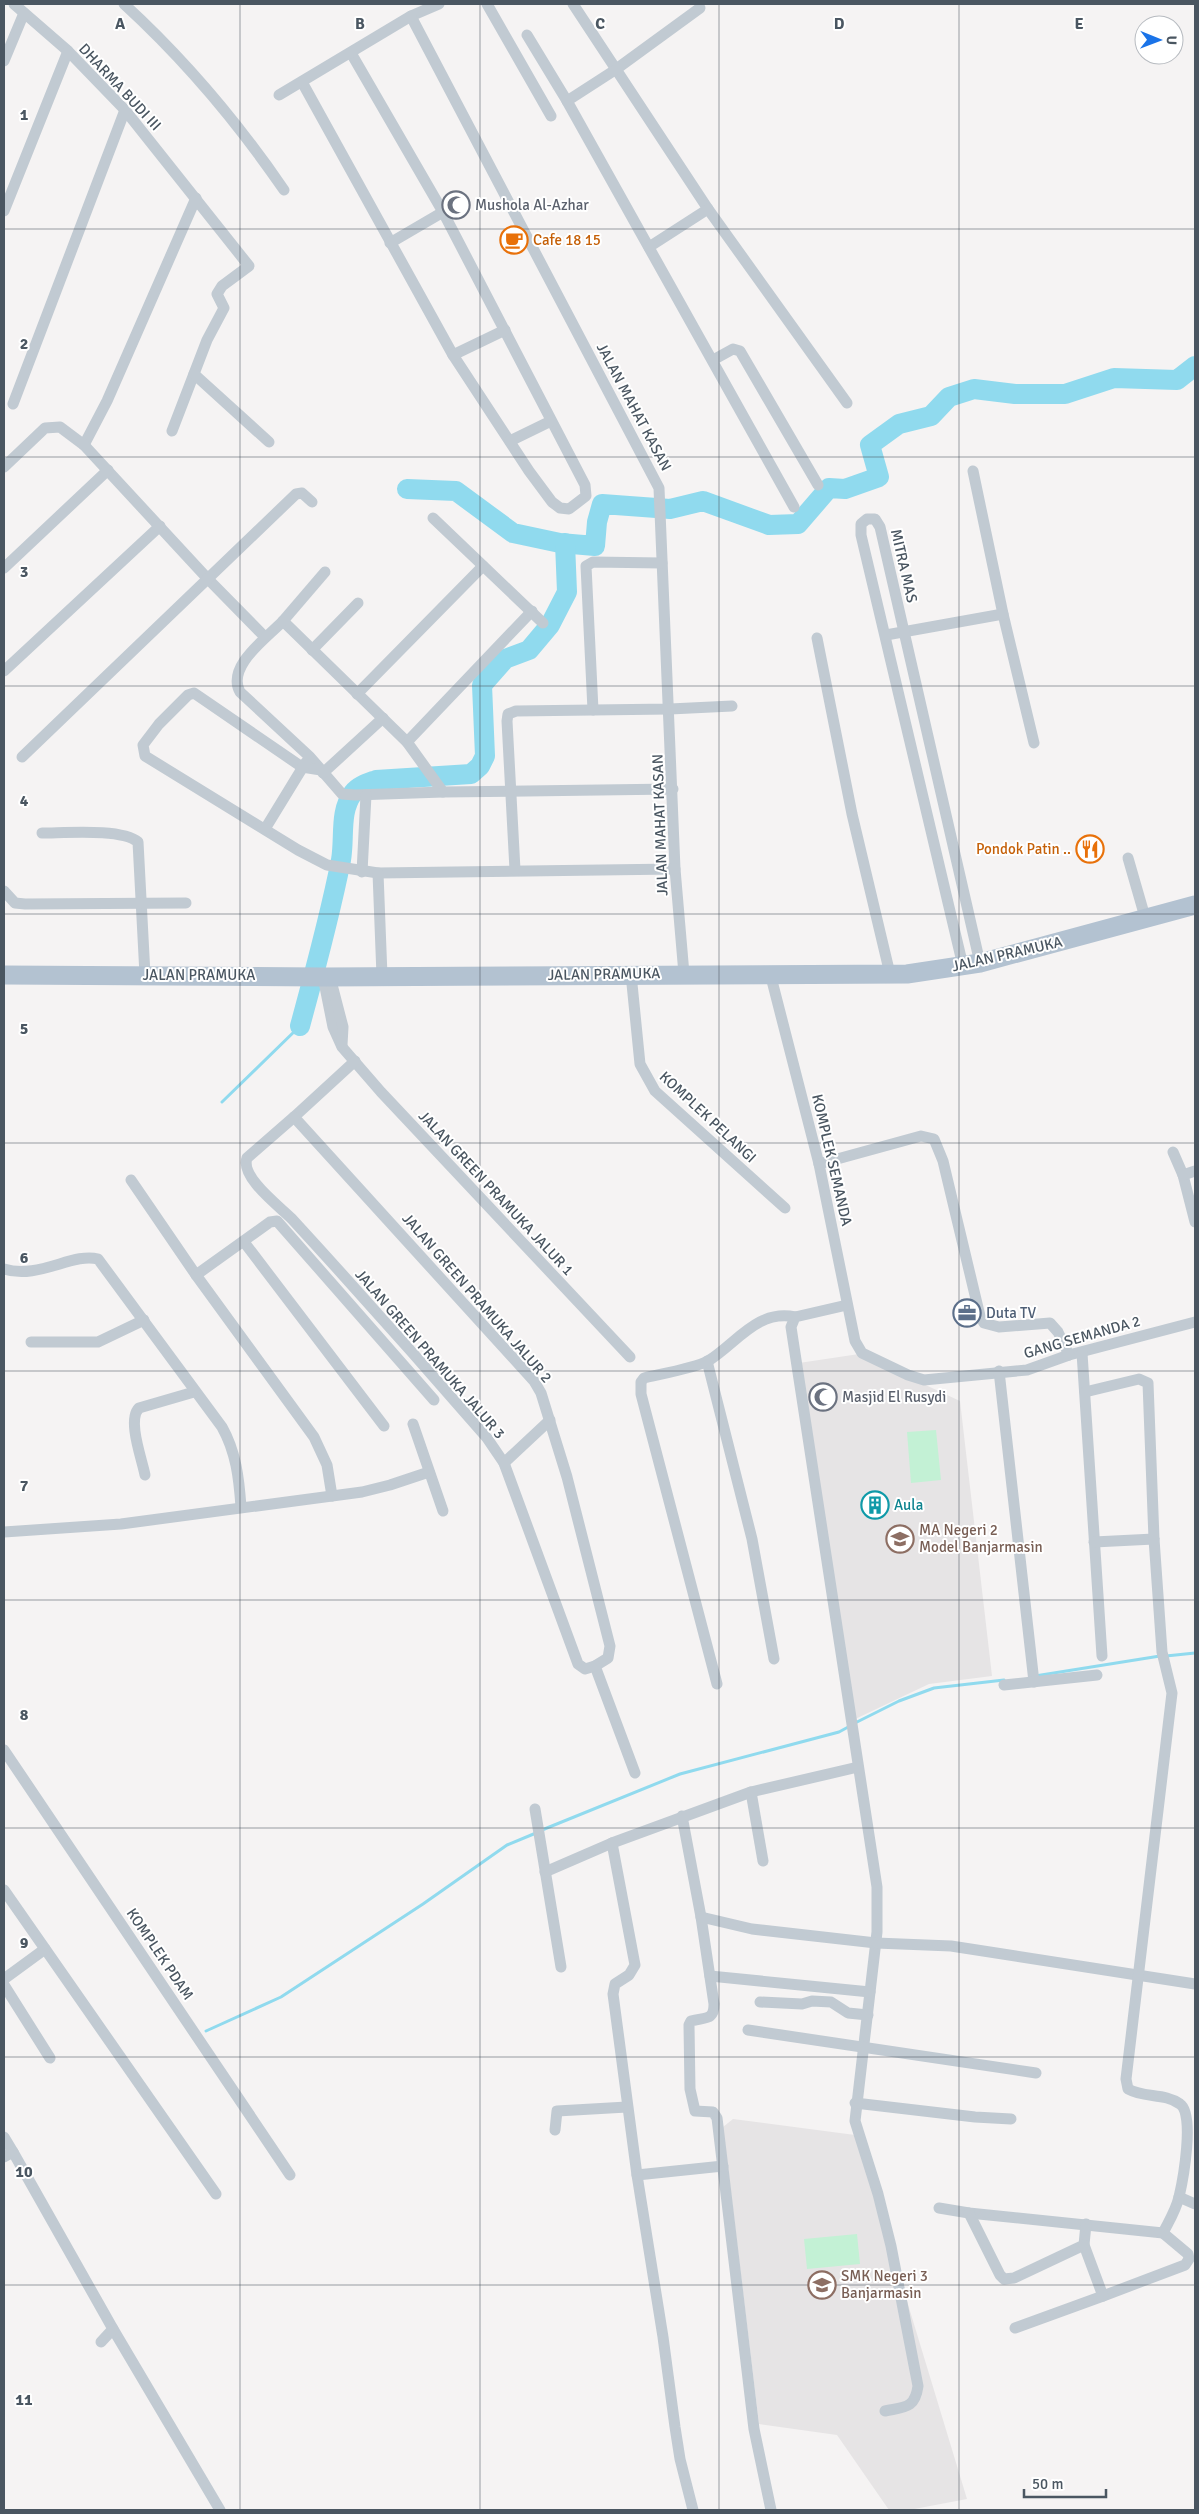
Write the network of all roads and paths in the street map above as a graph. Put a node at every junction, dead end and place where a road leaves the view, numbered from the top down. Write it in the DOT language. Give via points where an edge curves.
graph roads {
  1 [pos="14,4"];
  2 [pos="124,4"];
  3 [pos="439,4"];
  4 [pos="487,4"];
  5 [pos="573,4"];
  6 [pos="700,8"];
  7 [pos="24,13"];
  8 [pos="411,16"];
  9 [pos="527,34"];
  10 [pos="68,51"];
  11 [pos="351,53"];
  12 [pos="4,61"];
  13 [pos="615,70"];
  14 [pos="302,82"];
  15 [pos="279,95"];
  16 [pos="567,101"];
  17 [pos="125,110"];
  18 [pos="551,116"];
  19 [pos="284,190"];
  20 [pos="196,198"];
  21 [pos="708,209"];
  22 [pos="4,211"];
  23 [pos="443,212"];
  24 [pos="390,243"];
  25 [pos="649,246"];
  26 [pos="504,330"];
  27 [pos="453,355"];
  28 [pos="713,360"];
  29 [pos="194,374"];
  30 [pos="13,404"];
  31 [pos="847,404"];
  32 [pos="551,421"];
  33 [pos="172,431"];
  34 [pos="269,442"];
  35 [pos="510,442"];
  36 [pos="84,445"];
  37 [pos="4,466"];
  38 [pos="108,470"];
  39 [pos="973,472"];
  40 [pos="818,485"];
  41 [pos="312,502"];
  42 [pos="794,507"];
  43 [pos="434,518"];
  44 [pos="160,526"];
  45 [pos="662,563"];
  46 [pos="483,566"];
  47 [pos="4,568"];
  48 [pos="325,572"];
  49 [pos="207,578"];
  50 [pos="358,603"];
  51 [pos="532,611"];
  52 [pos="1002,614"];
  53 [pos="283,621"];
  54 [pos="542,623"];
  55 [pos="904,633"];
  56 [pos="886,635"];
  57 [pos="266,636"];
  58 [pos="817,638"];
  59 [pos="312,650"];
  60 [pos="4,671"];
  61 [pos="357,694"];
  62 [pos="732,706"];
  63 [pos="670,709"];
  64 [pos="592,710"];
  65 [pos="383,718"];
  66 [pos="407,742"];
  67 [pos="1034,743"];
  68 [pos="22,757"];
  69 [pos="310,757"];
  70 [pos="302,767"];
  71 [pos="933,767"];
  72 [pos="918,770"];
  73 [pos="322,771"];
  74 [pos="437,783"];
  75 [pos="673,789"];
  76 [pos="511,791"];
  77 [pos="356,795"];
  78 [pos="265,829"];
  79 [pos="42,833"];
  80 [pos="1128,858"];
  81 [pos="675,869"];
  82 [pos="515,870"];
  83 [pos="362,872"];
  84 [pos="378,873"];
  85 [pos="4,891"];
  86 [pos="140,903"];
  87 [pos="186,903"];
  88 [pos="1195,904"];
  89 [pos="1145,917"];
  90 [pos="972,964"];
  91 [pos="770,973"];
  92 [pos="631,974"];
  93 [pos="684,974"];
  94 [pos="890,974"];
  95 [pos="4,975"];
  96 [pos="145,975"];
  97 [pos="382,976"];
  98 [pos="319,977"];
  99 [pos="355,1061"];
  100 [pos="294,1116"];
  101 [pos="1173,1152"];
  102 [pos="820,1164"];
  103 [pos="1195,1172"];
  104 [pos="1183,1175"];
  105 [pos="131,1180"];
  106 [pos="785,1208"];
  107 [pos="1195,1222"];
  108 [pos="244,1242"];
  109 [pos="4,1269"];
  110 [pos="196,1276"];
  111 [pos="848,1306"];
  112 [pos="795,1317"];
  113 [pos="144,1320"];
  114 [pos="1195,1322"];
  115 [pos="31,1342"];
  116 [pos="862,1353"];
  117 [pos="1082,1353"];
  118 [pos="1069,1355"];
  119 [pos="630,1357"];
  120 [pos="708,1361"];
  121 [pos="999,1371"];
  122 [pos="194,1392"];
  123 [pos="1085,1392"];
  124 [pos="434,1400"];
  125 [pos="550,1420"];
  126 [pos="413,1424"];
  127 [pos="384,1426"];
  128 [pos="504,1464"];
  129 [pos="429,1472"];
  130 [pos="145,1475"];
  131 [pos="332,1496"];
  132 [pos="241,1507"];
  133 [pos="443,1511"];
  134 [pos="4,1532"];
  135 [pos="1154,1539"];
  136 [pos="1094,1542"];
  137 [pos="1102,1656"];
  138 [pos="774,1659"];
  139 [pos="595,1666"];
  140 [pos="1097,1675"];
  141 [pos="1034,1677"];
  142 [pos="717,1684"];
  143 [pos="1004,1685"];
  144 [pos="4,1750"];
  145 [pos="858,1767"];
  146 [pos="635,1773"];
  147 [pos="751,1792"];
  148 [pos="535,1809"];
  149 [pos="682,1816"];
  150 [pos="612,1843"];
  151 [pos="763,1861"];
  152 [pos="546,1872"];
  153 [pos="4,1890"];
  154 [pos="701,1917"];
  155 [pos="876,1943"];
  156 [pos="45,1950"];
  157 [pos="561,1967"];
  158 [pos="1140,1975"];
  159 [pos="710,1976"];
  160 [pos="4,1980"];
  161 [pos="1195,1984"];
  162 [pos="4,1985"];
  163 [pos="870,1992"];
  164 [pos="760,2002"];
  165 [pos="868,2015"];
  166 [pos="748,2030"];
  167 [pos="864,2049"];
  168 [pos="50,2058"];
  169 [pos="1036,2073"];
  170 [pos="855,2103"];
  171 [pos="627,2107"];
  172 [pos="1011,2119"];
  173 [pos="555,2130"];
  174 [pos="4,2137"];
  175 [pos="1192,2141"];
  176 [pos="8,2154"];
  177 [pos="723,2166"];
  178 [pos="290,2175"];
  179 [pos="637,2175"];
  180 [pos="216,2194"];
  181 [pos="1179,2197"];
  182 [pos="1195,2204"];
  183 [pos="940,2208"];
  184 [pos="969,2213"];
  185 [pos="1086,2224"];
  186 [pos="1163,2233"];
  187 [pos="1084,2245"];
  188 [pos="1103,2296"];
  189 [pos="1015,2328"];
  190 [pos="113,2330"];
  191 [pos="101,2342"];
  192 [pos="885,2411"];
  193 [pos="220,2510"];
  194 [pos="693,2510"];
  195 [pos="771,2510"];
  1 -- 7 [label="street, DHARMA BUDI III"];
  2 -- 19 [label="street" via="194,75 254,146"];
  3 -- 8 [label="street"];
  4 -- 18 [label="street"];
  5 -- 13 [label="street"];
  6 -- 13 [label="street"];
  7 -- 10 [label="street, DHARMA BUDI III"];
  7 -- 12 [label="street"];
  8 -- 11 [label="street"];
  8 -- 45 [label="street, JALAN MAHAT KASAN" via="652,472 661,500"];
  9 -- 16 [label="street"];
  10 -- 17 [label="street, DHARMA BUDI III"];
  10 -- 22 [label="street"];
  11 -- 14 [label="street"];
  11 -- 23 [label="street"];
  13 -- 16 [label="street"];
  13 -- 21 [label="street"];
  14 -- 15 [label="street"];
  14 -- 24 [label="street"];
  16 -- 25 [label="street"];
  17 -- 20 [label="street, DHARMA BUDI III"];
  17 -- 30 [label="street"];
  20 -- 29 [label="street, DHARMA BUDI III" via="249,266 219,290 218,298 224,308"];
  20 -- 36 [label="street" via="107,401"];
  21 -- 25 [label="street"];
  21 -- 31 [label="street"];
  23 -- 24 [label="street"];
  23 -- 26 [label="street"];
  24 -- 27 [label="street"];
  25 -- 28 [label="street"];
  26 -- 27 [label="street"];
  26 -- 32 [label="street"];
  27 -- 35 [label="street"];
  28 -- 40 [label="street" via="733,349 740,351"];
  28 -- 42 [label="street"];
  29 -- 33 [label="street"];
  29 -- 34 [label="street"];
  32 -- 35 [label="street"];
  32 -- 35 [label="street" via="586,491 582,501 569,509 560,508 552,502"];
  36 -- 37 [label="street" via="60,427 48,426"];
  36 -- 38 [label="street"];
  38 -- 44 [label="street"];
  38 -- 47 [label="street"];
  39 -- 52 [label="street"];
  41 -- 49 [label="street" via="302,493 296,494"];
  43 -- 46 [label="street"];
  44 -- 49 [label="street"];
  44 -- 60 [label="street"];
  45 -- 63 [label="street, JALAN MAHAT KASAN"];
  45 -- 64 [label="street" via="594,562 586,566"];
  46 -- 51 [label="street"];
  46 -- 61 [label="street"];
  48 -- 53 [label="street"];
  49 -- 57 [label="street"];
  49 -- 68 [label="street"];
  50 -- 59 [label="street"];
  51 -- 54 [label="street"];
  51 -- 66 [label="street"];
  52 -- 55 [label="street"];
  52 -- 67 [label="street"];
  53 -- 57 [label="street"];
  53 -- 59 [label="street"];
  55 -- 56 [label="street"];
  55 -- 56 [label="street, MITRA MAS" via="880,527 875,519 867,519 861,524 861,534"];
  55 -- 71 [label="street, MITRA MAS"];
  56 -- 72 [label="street, MITRA MAS"];
  57 -- 69 [label="street" via="238,670 237,687"];
  58 -- 94 [label="street" via="852,814"];
  59 -- 61 [label="street"];
  61 -- 65 [label="street"];
  62 -- 63 [label="street"];
  63 -- 64 [label="street"];
  63 -- 75 [label="street, JALAN MAHAT KASAN"];
  64 -- 76 [label="street" via="516,711 508,714"];
  65 -- 66 [label="street"];
  65 -- 73 [label="street"];
  66 -- 74 [label="street"];
  69 -- 70 [label="street"];
  69 -- 73 [label="street"];
  70 -- 73 [label="street"];
  70 -- 78 [label="street"];
  70 -- 78 [label="street" via="194,693 146,739 143,745 145,756"];
  71 -- 72 [label="street"];
  71 -- 90 [label="street, MITRA MAS"];
  72 -- 90 [label="street, MITRA MAS"];
  73 -- 77 [label="street" via="336,789"];
  74 -- 76 [label="street"];
  74 -- 77 [label="street"];
  75 -- 76 [label="street"];
  75 -- 81 [label="street, JALAN MAHAT KASAN"];
  76 -- 82 [label="street"];
  77 -- 83 [label="street"];
  78 -- 83 [label="street" via="328,865"];
  79 -- 86 [label="street" via="108,834 135,839 139,846"];
  80 -- 89 [label="street"];
  81 -- 82 [label="street"];
  81 -- 93 [label="street, JALAN MAHAT KASAN"];
  82 -- 84 [label="street"];
  83 -- 84 [label="street"];
  84 -- 97 [label="street"];
  85 -- 86 [label="street" via="16,903 25,904"];
  86 -- 87 [label="street"];
  86 -- 96 [label="street"];
  88 -- 89 [label="main road, JALAN PRAMUKA"];
  89 -- 90 [label="main road, JALAN PRAMUKA"];
  90 -- 94 [label="main road, JALAN PRAMUKA"];
  91 -- 93 [label="main road, JALAN PRAMUKA"];
  91 -- 94 [label="main road, JALAN PRAMUKA"];
  91 -- 102 [label="street, KOMPLEK SEMANDA"];
  92 -- 93 [label="main road, JALAN PRAMUKA"];
  92 -- 97 [label="main road, JALAN PRAMUKA"];
  92 -- 106 [label="street, KOMPLEK PELANGI" via="640,1064 646,1079 655,1091"];
  95 -- 96 [label="main road, JALAN PRAMUKA"];
  96 -- 98 [label="main road, JALAN PRAMUKA"];
  97 -- 98 [label="main road, JALAN PRAMUKA"];
  98 -- 99 [label="street, JALAN GREEN PRAMUKA JALUR 1" via="333,1027 342,1047"];
  99 -- 100 [label="street"];
  99 -- 119 [label="street, JALAN GREEN PRAMUKA JALUR 1" via="380,1092"];
  100 -- 125 [label="street, JALAN GREEN PRAMUKA JALUR 2" via="534,1381 547,1406"];
  100 -- 128 [label="street, JALAN GREEN PRAMUKA JALUR 3" via="247,1158 245,1164 249,1176 466,1413"];
  101 -- 104 [label="street"];
  102 -- 111 [label="street, KOMPLEK SEMANDA"];
  102 -- 118 [label="street" via="921,1136 934,1139 943,1161 984,1323 999,1328 1050,1323"];
  103 -- 104 [label="street"];
  104 -- 107 [label="street"];
  105 -- 110 [label="street"];
  108 -- 110 [label="street"];
  108 -- 124 [label="street" via="270,1222 280,1223"];
  108 -- 127 [label="street"];
  109 -- 113 [label="street" via="28,1272 87,1258 98,1259"];
  110 -- 131 [label="street" via="314,1437 327,1465"];
  111 -- 112 [label="street"];
  111 -- 116 [label="street, KOMPLEK SEMANDA" via="855,1341"];
  112 -- 120 [label="street" via="785,1315 766,1319"];
  112 -- 145 [label="street" via="791,1327 796,1369"];
  113 -- 115 [label="street" via="98,1342"];
  113 -- 122 [label="street"];
  114 -- 117 [label="street, GANG SEMANDA 2"];
  116 -- 121 [label="street, GANG SEMANDA 2" via="924,1380"];
  117 -- 118 [label="street, GANG SEMANDA 2"];
  117 -- 123 [label="street"];
  118 -- 121 [label="street, GANG SEMANDA 2" via="1027,1370"];
  120 -- 138 [label="street" via="752,1539"];
  120 -- 142 [label="street" via="644,1378 640,1387"];
  121 -- 141 [label="street"];
  122 -- 130 [label="street" via="139,1408 135,1412 133,1423"];
  122 -- 132 [label="street" via="230,1441 237,1466"];
  123 -- 135 [label="street" via="1139,1379 1148,1383"];
  123 -- 136 [label="street"];
  125 -- 128 [label="street"];
  125 -- 139 [label="street, JALAN GREEN PRAMUKA JALUR 2" via="610,1646 608,1658"];
  126 -- 129 [label="street"];
  128 -- 139 [label="street, JALAN GREEN PRAMUKA JALUR 3" via="578,1664 585,1669"];
  129 -- 131 [label="street" via="390,1485"];
  129 -- 133 [label="street"];
  131 -- 132 [label="street"];
  132 -- 134 [label="street" via="121,1524"];
  135 -- 136 [label="street"];
  135 -- 158 [label="street" via="1162,1656 1172,1693"];
  136 -- 137 [label="street"];
  139 -- 146 [label="street"];
  140 -- 141 [label="street"];
  141 -- 143 [label="street"];
  144 -- 178 [label="street, KOMPLEK PDAM"];
  145 -- 147 [label="street"];
  145 -- 155 [label="street" via="877,1888"];
  147 -- 149 [label="street"];
  147 -- 151 [label="street"];
  148 -- 152 [label="street"];
  149 -- 150 [label="street"];
  149 -- 154 [label="street"];
  150 -- 152 [label="street"];
  150 -- 171 [label="street" via="635,1960 633,1971 615,1984 613,1994"];
  152 -- 157 [label="street"];
  153 -- 156 [label="street"];
  154 -- 155 [label="street" via="752,1929"];
  154 -- 159 [label="street"];
  155 -- 158 [label="street" via="951,1946"];
  155 -- 163 [label="street"];
  156 -- 160 [label="street"];
  156 -- 180 [label="street"];
  158 -- 161 [label="street"];
  158 -- 175 [label="street" via="1127,2086 1132,2091 1180,2104 1187,2114"];
  159 -- 163 [label="street"];
  159 -- 177 [label="street" via="714,2012 708,2018 691,2021 689,2025 690,2089 695,2111 715,2114"];
  162 -- 168 [label="street"];
  163 -- 165 [label="street"];
  164 -- 165 [label="street" via="830,2002 848,2013"];
  165 -- 167 [label="street"];
  166 -- 167 [label="street"];
  167 -- 169 [label="street"];
  167 -- 170 [label="street"];
  170 -- 172 [label="street"];
  170 -- 192 [label="street" via="857,2129 891,2246 918,2386 910,2405"];
  171 -- 173 [label="street" via="557,2111"];
  171 -- 179 [label="street"];
  174 -- 176 [label="street"];
  175 -- 181 [label="street"];
  176 -- 190 [label="street"];
  177 -- 179 [label="street"];
  177 -- 195 [label="street" via="754,2428"];
  179 -- 194 [label="street" via="680,2459"];
  181 -- 182 [label="street"];
  181 -- 186 [label="street"];
  183 -- 184 [label="street"];
  184 -- 185 [label="street"];
  184 -- 187 [label="street" via="1004,2278 1014,2278"];
  185 -- 186 [label="street"];
  185 -- 187 [label="street"];
  186 -- 188 [label="street" via="1188,2254 1186,2265"];
  187 -- 188 [label="street"];
  188 -- 189 [label="street"];
  190 -- 191 [label="street"];
  190 -- 193 [label="street"];
}
